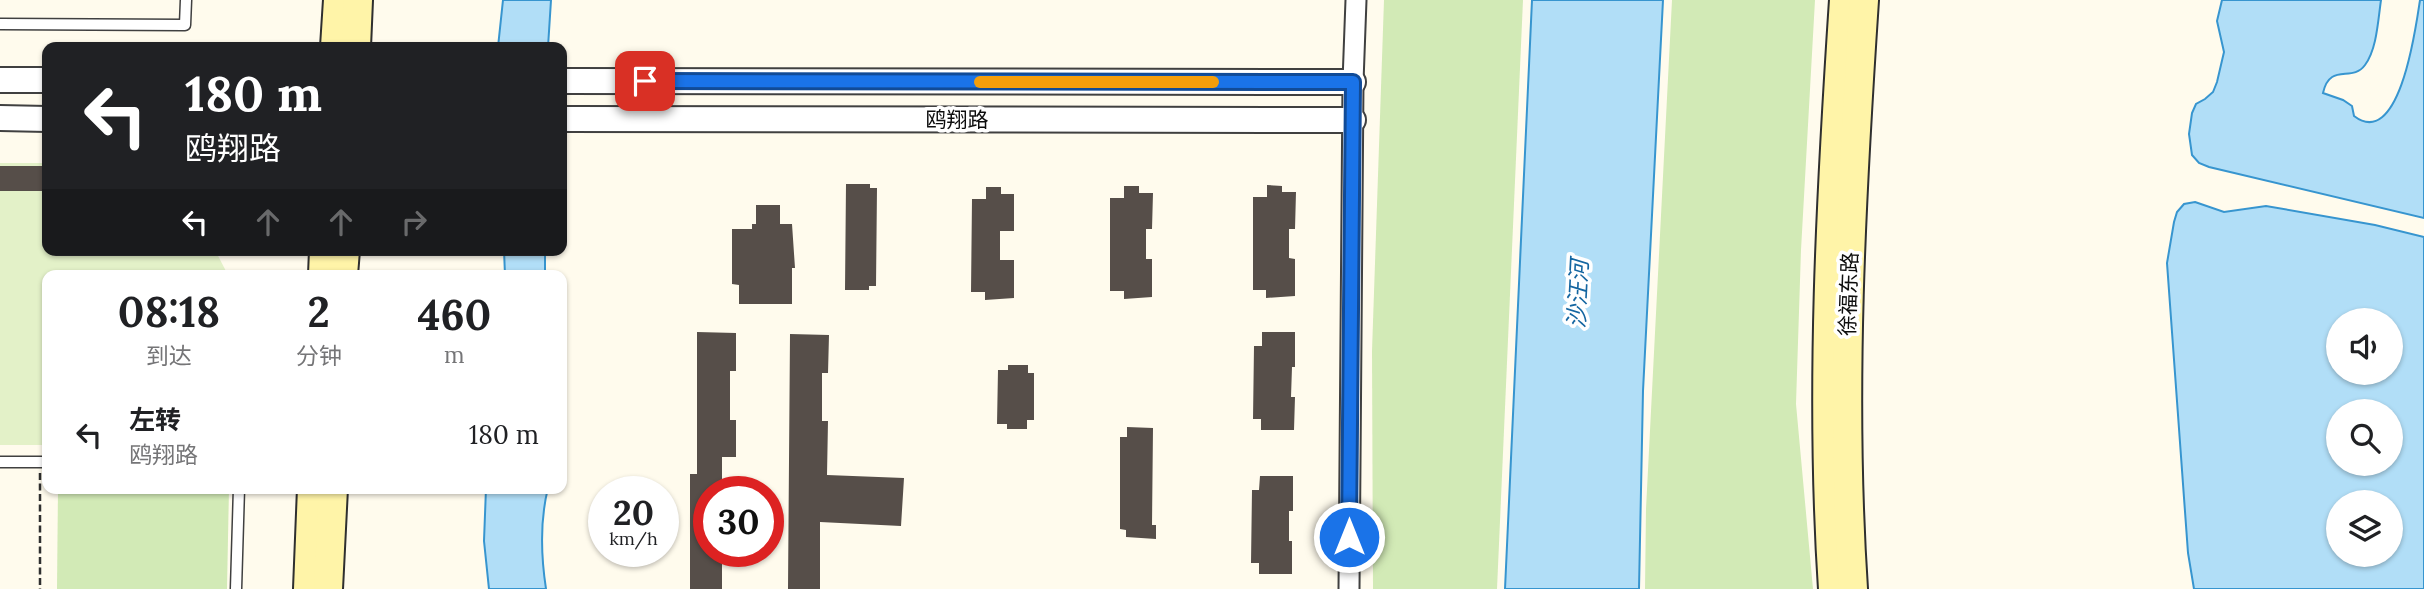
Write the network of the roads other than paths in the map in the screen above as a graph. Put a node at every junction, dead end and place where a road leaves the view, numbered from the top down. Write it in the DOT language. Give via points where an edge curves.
graph roads {
  1 [pos="186,0"];
  2 [pos="338,0"];
  3 [pos="358,0"];
  4 [pos="1356,0"];
  5 [pos="1844,0"];
  6 [pos="1864,0"];
  7 [pos="0,24"];
  8 [pos="335,42"];
  9 [pos="356,42"];
  10 [pos="0,80"];
  11 [pos="42,80"];
  12 [pos="567,81"];
  13 [pos="1353,82"];
  14 [pos="0,118"];
  15 [pos="42,118"];
  16 [pos="567,119"];
  17 [pos="1353,120"];
  18 [pos="0,462"];
  19 [pos="42,462"];
  20 [pos="239,494"];
  21 [pos="312,494"];
  22 [pos="333,494"];
  23 [pos="236,589"];
  24 [pos="308,589"];
  25 [pos="328,589"];
  26 [pos="1349,589"];
  27 [pos="1833,589"];
  28 [pos="1853,589"];
  1 -- 7 [label="lane" via="185,25"];
  2 -- 8 [label="main road"];
  3 -- 9 [label="main road"];
  4 -- 13 [label="street"];
  5 -- 27 [label="main road, 徐福东路" via="1826,358"];
  6 -- 28 [label="main road, 徐福东路" via="1846,358"];
  10 -- 11 [label="street"];
  12 -- 13 [label="street, 鸥翔路"];
  13 -- 17 [label="street"];
  14 -- 15 [label="street"];
  16 -- 17 [label="street, 鸥翔路"];
  17 -- 26 [label="street"];
  18 -- 19 [label="lane"];
  20 -- 23 [label="lane"];
  21 -- 24 [label="main road"];
  22 -- 25 [label="main road"];
}
